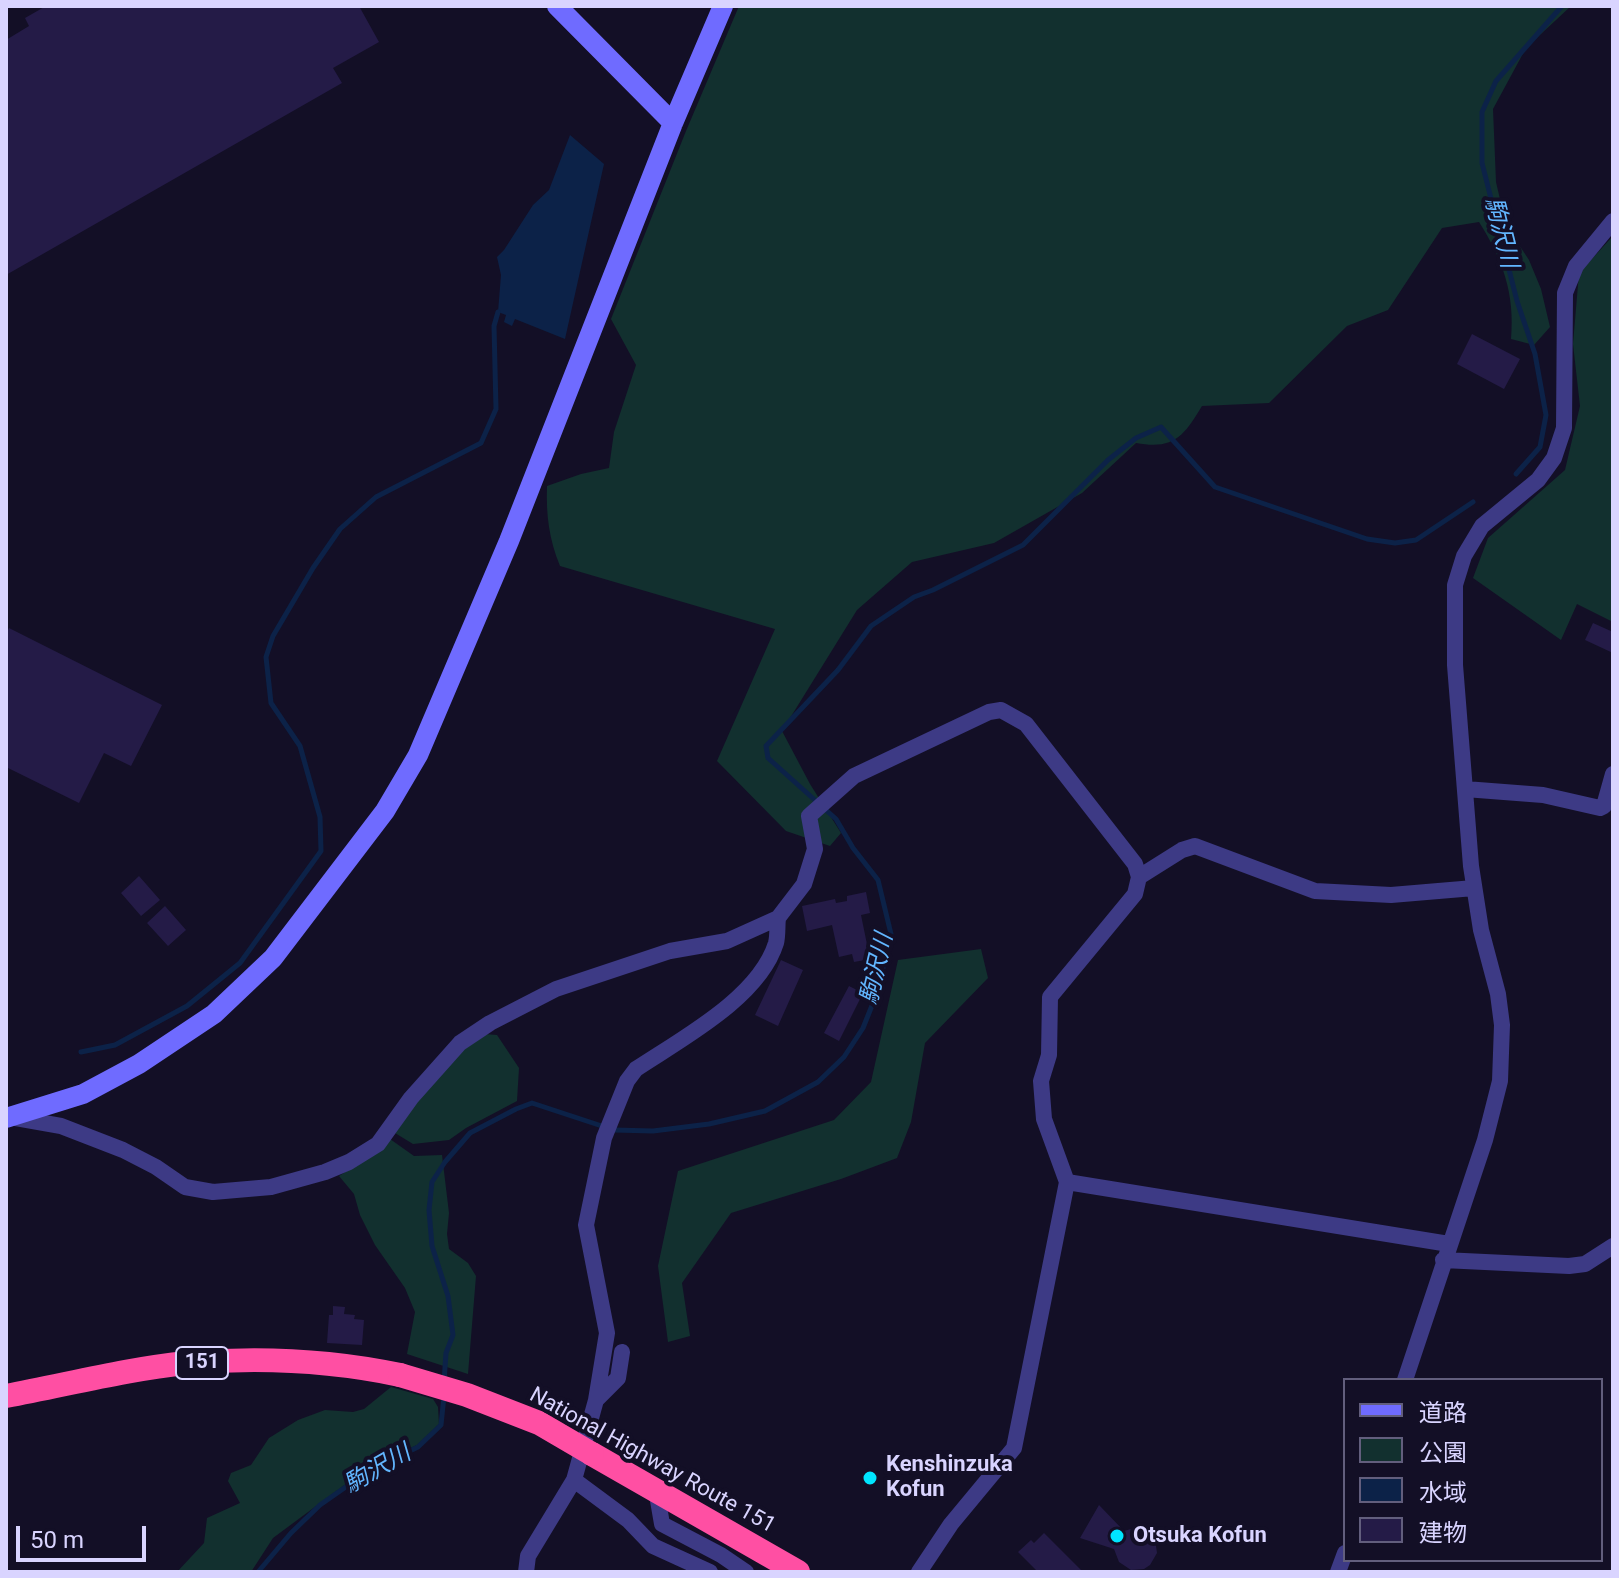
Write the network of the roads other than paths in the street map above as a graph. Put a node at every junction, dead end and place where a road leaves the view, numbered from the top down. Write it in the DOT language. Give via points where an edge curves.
graph roads {
  1 [pos="557,6"];
  2 [pos="723,6"];
  3 [pos="673,123"];
  4 [pos="1613,221"];
  5 [pos="1613,774"];
  6 [pos="1465,789"];
  7 [pos="1139,877"];
  8 [pos="1474,888"];
  9 [pos="778,918"];
  10 [pos="8,1118"];
  11 [pos="1067,1182"];
  12 [pos="1449,1244"];
  13 [pos="1613,1246"];
  14 [pos="1443,1260"];
  15 [pos="622,1352"];
  16 [pos="1406,1378"];
  17 [pos="6,1396"];
  18 [pos="596,1400"];
  19 [pos="574,1480"];
  20 [pos="656,1489"];
  21 [pos="526,1572"];
  22 [pos="710,1572"];
  23 [pos="746,1572"];
  24 [pos="798,1572"];
  25 [pos="919,1572"];
  1 -- 3 [label="street"];
  2 -- 3 [label="street"];
  3 -- 10 [label="street" via="509,541 418,755 385,811 273,958 214,1014 83,1094"];
  4 -- 6 [label="street" via="1576,266 1565,293 1564,428 1554,458 1538,480 1482,526 1455,585"];
  5 -- 6 [label="street" via="1600,808 1543,795"];
  6 -- 8 [label="street"];
  7 -- 8 [label="street" via="1195,846 1315,891 1391,895"];
  7 -- 9 [label="street" via="1135,864 1026,724 1001,710 842,785 809,816 815,849 804,884"];
  7 -- 11 [label="street" via="1135,894 1050,997 1049,1055 1041,1081 1044,1119"];
  8 -- 12 [label="street" via="1498,994 1500,1081"];
  9 -- 10 [label="street" via="727,941 670,951 539,996 460,1043 378,1144 325,1172 271,1187 213,1192 185,1187 123,1150 61,1126"];
  9 -- 18 [label="street" via="776,942 757,977 725,1010 636,1069 604,1138 586,1225 607,1333"];
  11 -- 12 [label="street"];
  11 -- 25 [label="street" via="1014,1448"];
  12 -- 14 [label="street"];
  13 -- 14 [label="street" via="1585,1264 1569,1266"];
  14 -- 16 [label="street"];
  15 -- 18 [label="street" via="618,1378"];
  17 -- 20 [label="highway, National Highway Route 151 / 151, bridge" via="185,1363 279,1360 358,1366 467,1395 539,1423"];
  18 -- 19 [label="street"];
  19 -- 21 [label="street" via="528,1556"];
  19 -- 22 [label="street" via="653,1546"];
  20 -- 23 [label="street" via="662,1524"];
  20 -- 24 [label="highway, National Highway Route 151 / 151"];
}
